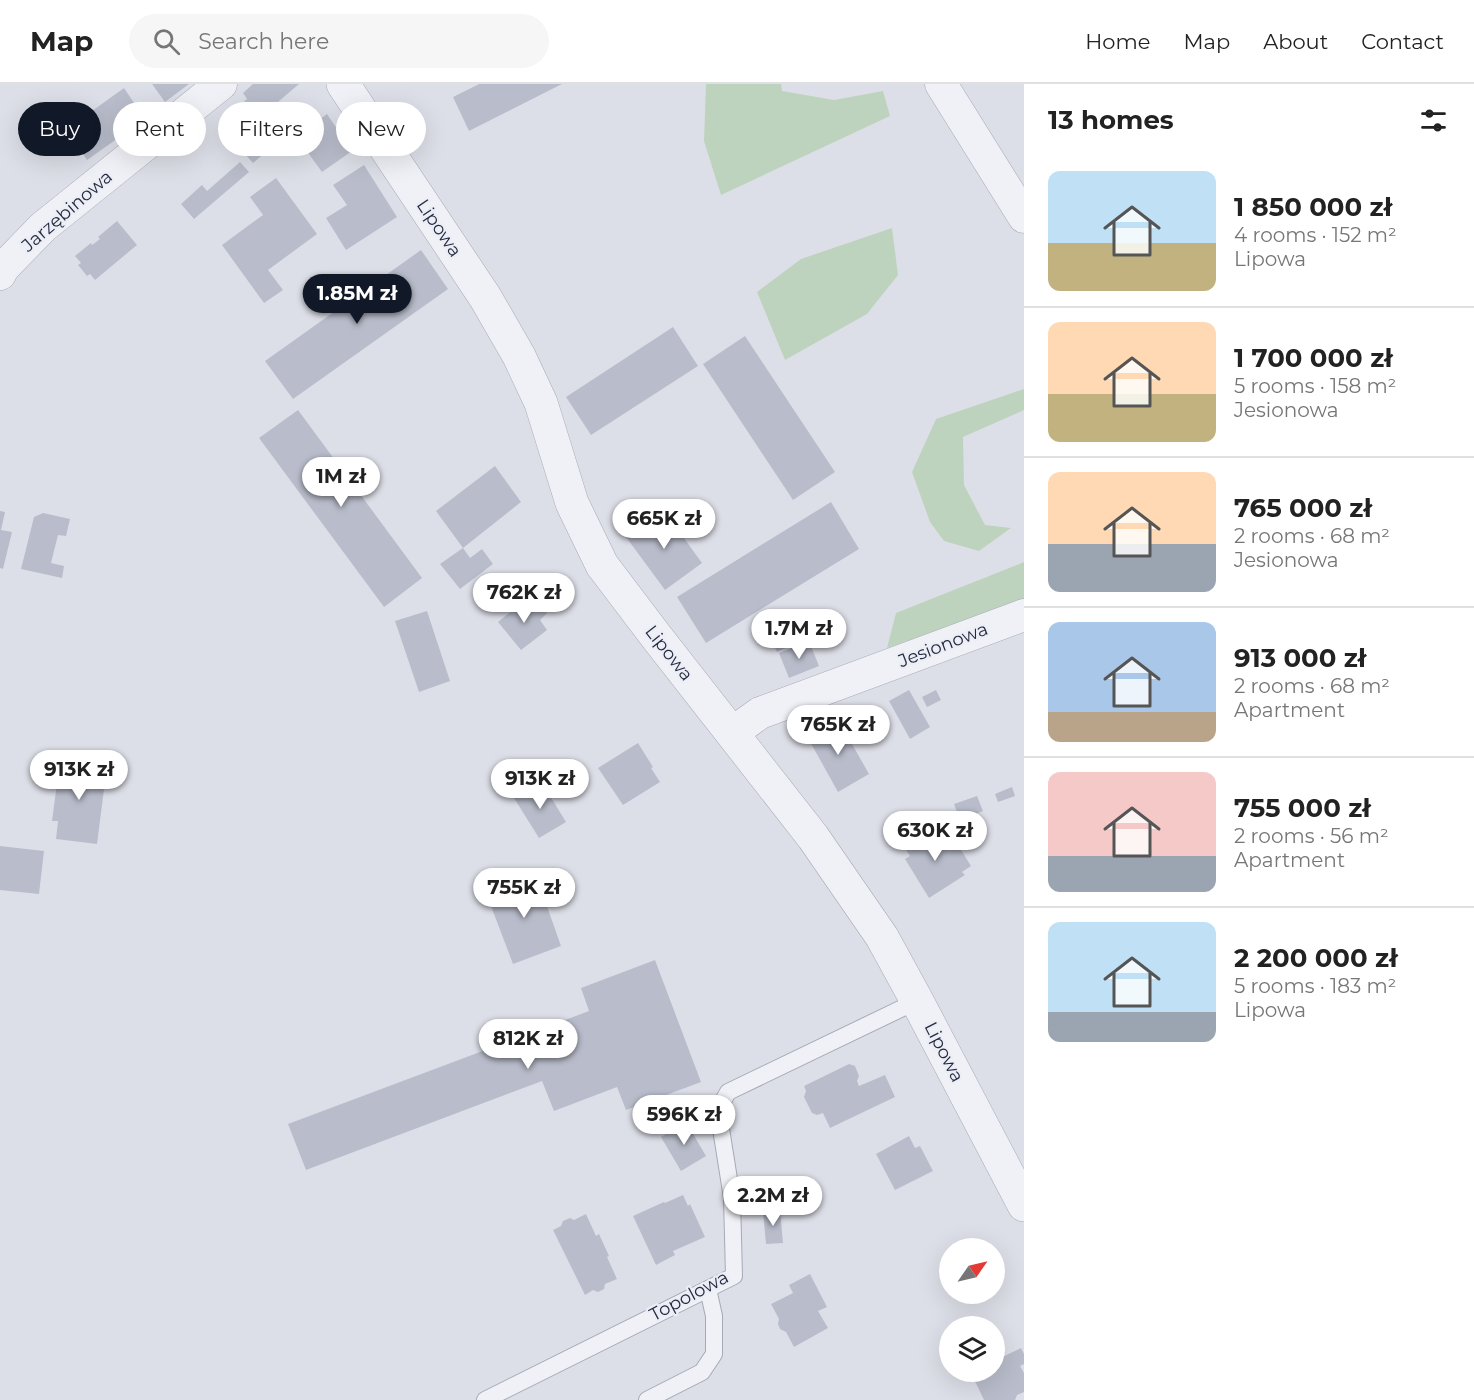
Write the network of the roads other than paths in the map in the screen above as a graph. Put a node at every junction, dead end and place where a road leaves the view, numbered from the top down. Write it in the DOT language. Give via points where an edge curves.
graph roads {
  1 [pos="221,84"];
  2 [pos="343,84"];
  3 [pos="941,84"];
  4 [pos="1015,183"];
  5 [pos="1024,217"];
  6 [pos="0,274"];
  7 [pos="1024,615"];
  8 [pos="732,733"];
  9 [pos="917,1001"];
  10 [pos="1024,1205"];
  11 [pos="708,1289"];
  12 [pos="485,1400"];
  13 [pos="647,1400"];
  1 -- 6 [label="street, Jarzębinowa" via="42,227"];
  2 -- 8 [label="street, Lipowa" via="485,297 519,356 541,403 572,503 602,565"];
  3 -- 4 [label="street"];
  4 -- 5 [label="street"];
  7 -- 8 [label="street, Jesionowa" via="760,713"];
  8 -- 9 [label="street, Lipowa" via="846,882"];
  9 -- 10 [label="street, Lipowa"];
  9 -- 11 [label="lane, Topolowa" via="728,1092 718,1110 732,1198 734,1276"];
  11 -- 12 [label="lane, Topolowa"];
  11 -- 13 [label="lane" via="714,1316 714,1354 702,1372"];
}
